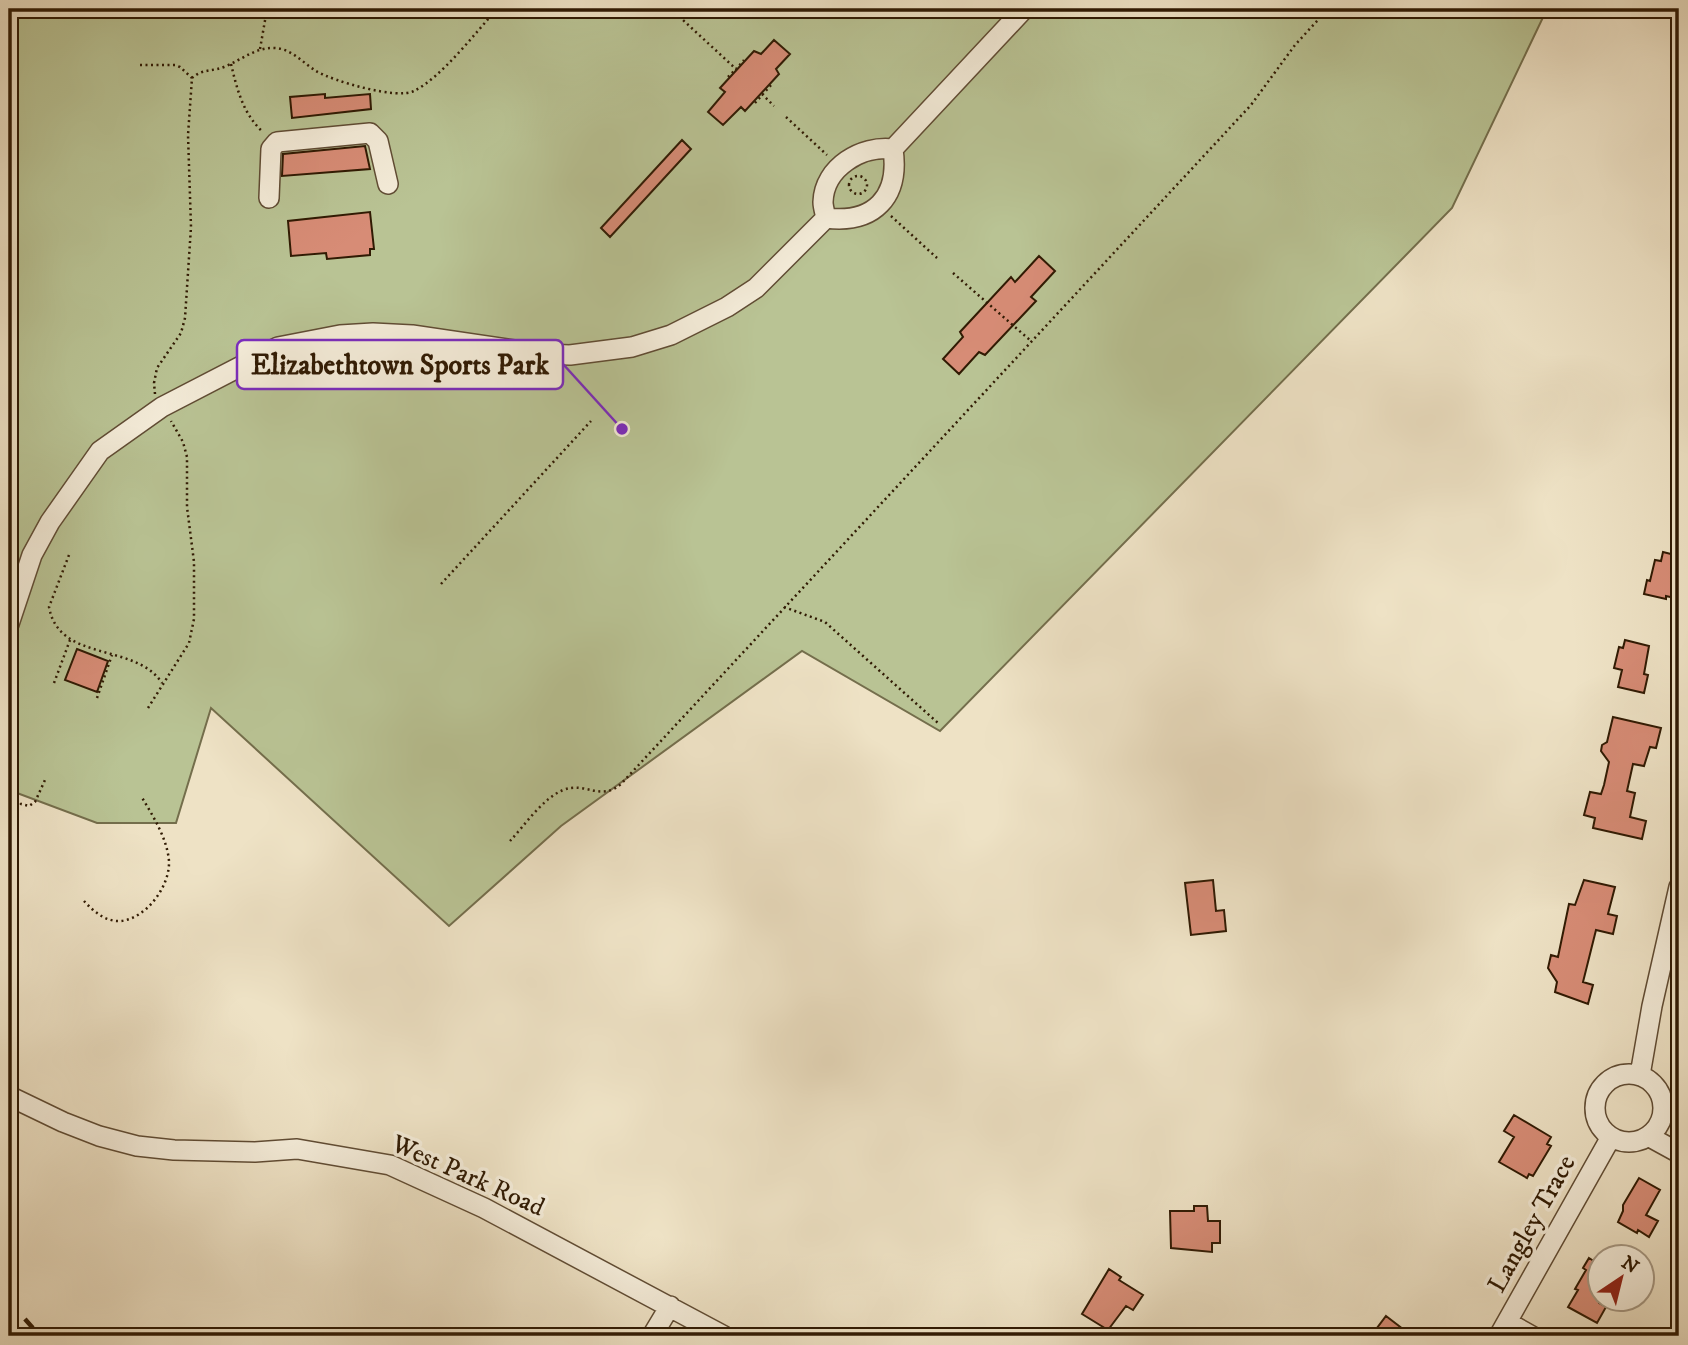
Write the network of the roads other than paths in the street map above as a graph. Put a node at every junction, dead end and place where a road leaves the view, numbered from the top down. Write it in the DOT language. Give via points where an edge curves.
graph roads {
  1 [pos="1024,9"];
  2 [pos="893,149"];
  3 [pos="388,184"];
  4 [pos="269,198"];
  5 [pos="826,218"];
  6 [pos="9,624"];
  7 [pos="1679,887"];
  8 [pos="1640,1076"];
  9 [pos="9,1096"];
  10 [pos="1648,1136"];
  11 [pos="1611,1137"];
  12 [pos="1679,1153"];
  13 [pos="670,1306"];
  14 [pos="1503,1329"];
  15 [pos="652,1336"];
  16 [pos="724,1336"];
  17 [pos="1532,1336"];
  1 -- 2 [label="street"];
  2 -- 5 [label="street" via="867,150 844,162 828,184 823,202"];
  2 -- 5 [label="street" via="891,183 880,205 857,219"];
  3 -- 4 [label="street" via="378,141 370,133 276,142 271,149"];
  5 -- 6 [label="street" via="756,288 671,335 632,347 542,354 373,333 278,347 162,407 100,451 50,522 28,565"];
  7 -- 8 [label="street"];
  8 -- 10 [label="street" via="1657,1088 1663,1108"];
  8 -- 11 [label="street" via="1618,1075 1608,1080 1596,1098 1597,1120"];
  9 -- 13 [label="street, West Park Road" via="63,1122 137,1146 254,1152 297,1149 390,1165 484,1208"];
  10 -- 11 [label="street" via="1630,1142"];
  10 -- 12 [label="street"];
  11 -- 14 [label="street, Langley Trace"];
  13 -- 15 [label="street"];
  13 -- 16 [label="street, West Park Road"];
  14 -- 17 [label="street"];
}
